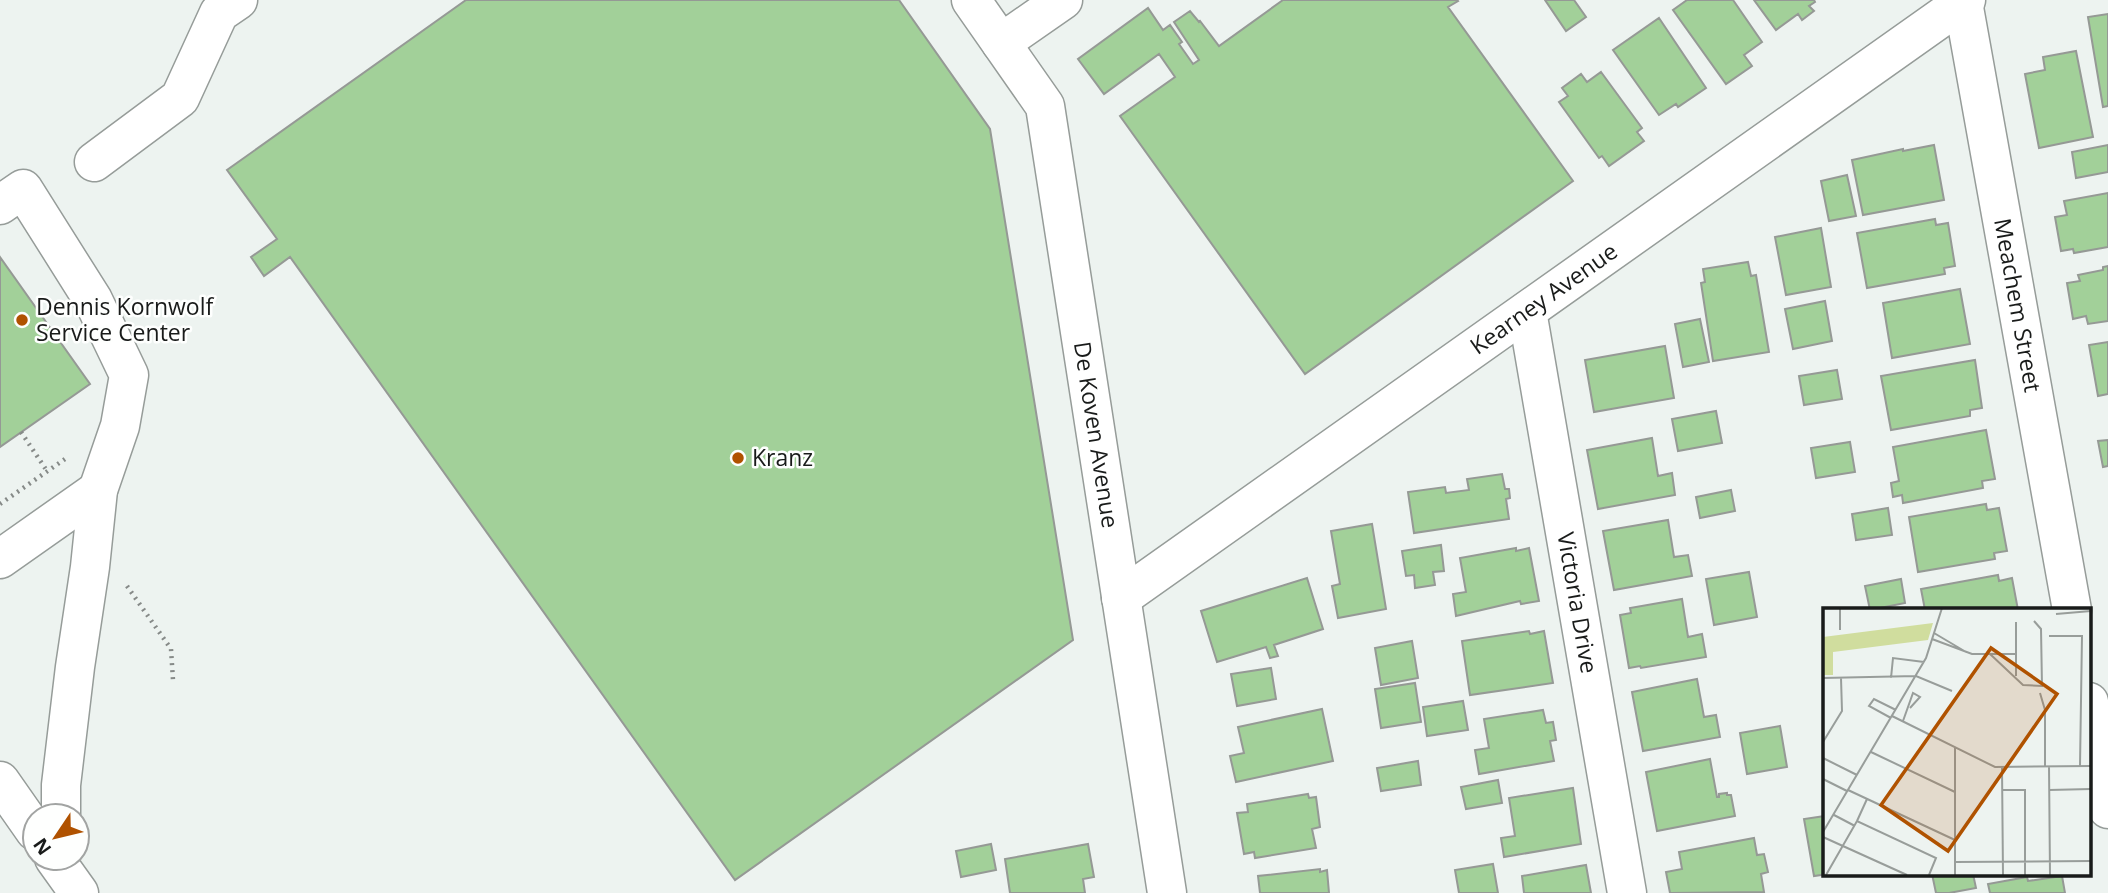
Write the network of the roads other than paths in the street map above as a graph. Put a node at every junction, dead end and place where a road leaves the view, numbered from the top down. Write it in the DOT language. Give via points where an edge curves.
graph roads {
  1 [pos="237,0"];
  2 [pos="971,0"];
  3 [pos="1063,0"];
  4 [pos="1965,1"];
  5 [pos="1001,43"];
  6 [pos="94,162"];
  7 [pos="11,197"];
  8 [pos="1527,311"];
  9 [pos="98,490"];
  10 [pos="0,559"];
  11 [pos="1121,598"];
  12 [pos="2072,608"];
  13 [pos="2090,708"];
  14 [pos="0,781"];
  15 [pos="61,802"];
  16 [pos="2108,810"];
  17 [pos="21,811"];
  18 [pos="1167,893"];
  19 [pos="1627,893"];
  1 -- 6 [label="street" via="219,13 180,98"];
  2 -- 5 [label="street, De Koven Avenue"];
  3 -- 5 [label="street"];
  4 -- 8 [label="street, Kearney Avenue"];
  4 -- 12 [label="street, Meachem Street"];
  5 -- 11 [label="street, De Koven Avenue" via="1045,106"];
  7 -- 9 [label="street" via="93,300 129,375 120,426"];
  8 -- 11 [label="street, Kearney Avenue"];
  8 -- 19 [label="street, Victoria Drive"];
  9 -- 10 [label="street"];
  9 -- 15 [label="street"];
  11 -- 18 [label="street, De Koven Avenue"];
  13 -- 16 [label="street"];
  14 -- 17 [label="street"];
}
